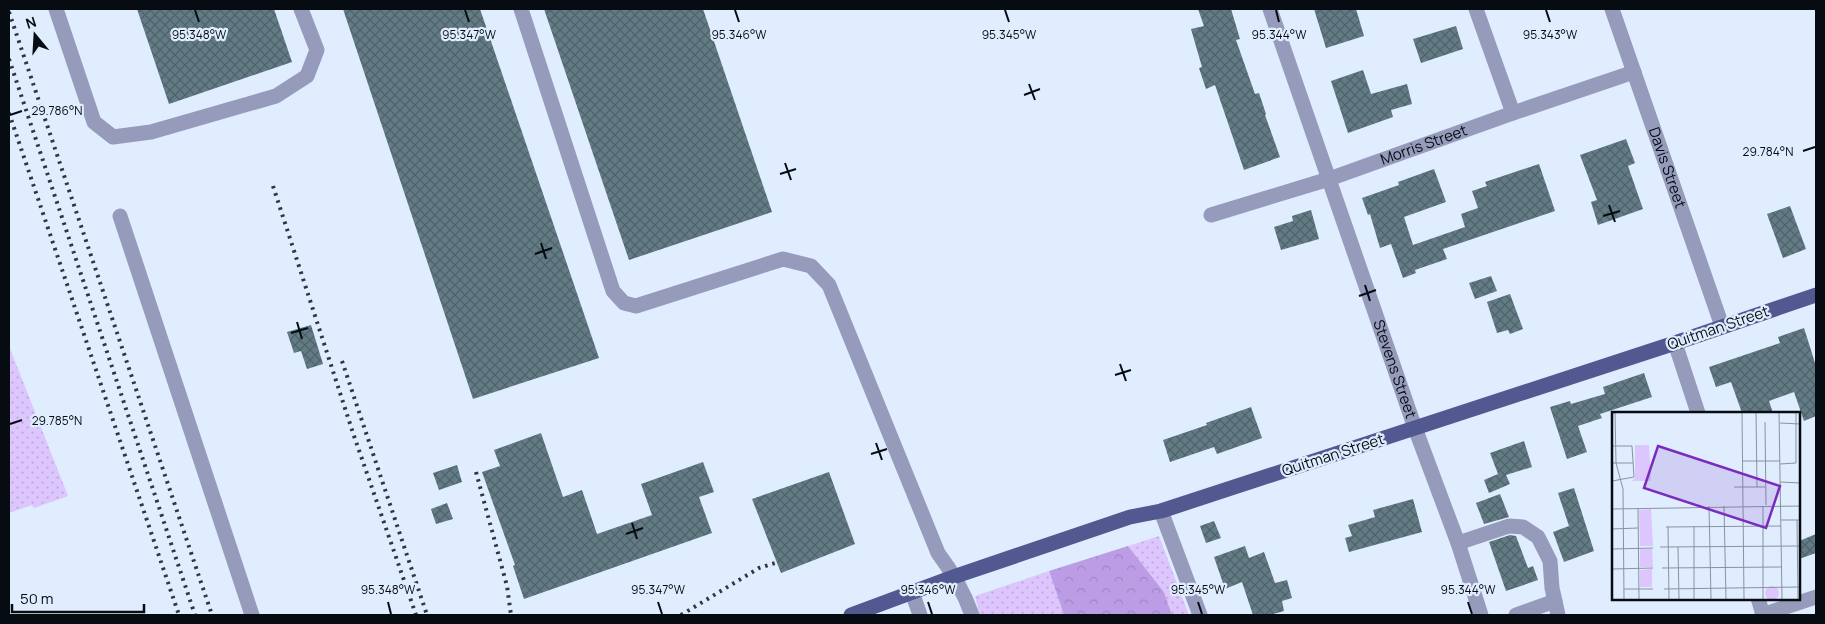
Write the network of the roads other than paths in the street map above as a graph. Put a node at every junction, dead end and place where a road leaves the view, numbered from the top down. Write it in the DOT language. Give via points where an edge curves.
graph roads {
  1 [pos="56,9"];
  2 [pos="301,9"];
  3 [pos="521,9"];
  4 [pos="1270,9"];
  5 [pos="1476,9"];
  6 [pos="1612,9"];
  7 [pos="1634,72"];
  8 [pos="1513,113"];
  9 [pos="1329,179"];
  10 [pos="1211,215"];
  11 [pos="120,216"];
  12 [pos="1816,295"];
  13 [pos="1722,326"];
  14 [pos="1675,343"];
  15 [pos="1698,412"];
  16 [pos="1415,428"];
  17 [pos="1161,511"];
  18 [pos="1458,543"];
  19 [pos="956,576"];
  20 [pos="912,592"];
  21 [pos="1816,597"];
  22 [pos="1758,599"];
  23 [pos="1557,608"];
  24 [pos="252,615"];
  25 [pos="851,615"];
  26 [pos="920,615"];
  27 [pos="972,615"];
  28 [pos="1200,615"];
  29 [pos="1481,615"];
  30 [pos="1516,615"];
  31 [pos="1763,615"];
  1 -- 2 [label="street" via="94,122 113,137 151,132 276,96 307,76 316,50"];
  3 -- 19 [label="street" via="613,291 624,303 636,306 783,258 811,266 829,285 938,553"];
  4 -- 9 [label="street, Stevens Street"];
  5 -- 8 [label="street"];
  6 -- 7 [label="street, Davis Street"];
  7 -- 8 [label="street, Morris Street"];
  7 -- 13 [label="street, Davis Street"];
  8 -- 9 [label="street, Morris Street"];
  9 -- 10 [label="street, Morris Street"];
  9 -- 16 [label="street, Stevens Street"];
  11 -- 24 [label="street"];
  12 -- 13 [label="main road, Quitman Street"];
  13 -- 14 [label="main road, Quitman Street"];
  14 -- 15 [label="street"];
  14 -- 16 [label="main road, Quitman Street"];
  16 -- 17 [label="main road, Quitman Street"];
  16 -- 18 [label="street, Stevens Street"];
  17 -- 19 [label="main road, Quitman Street" via="1130,517"];
  17 -- 28 [label="street"];
  18 -- 23 [label="street" via="1509,526 1522,527 1538,537 1550,561"];
  18 -- 29 [label="street, Stevens Street"];
  19 -- 20 [label="main road, Quitman Street"];
  19 -- 27 [label="street"];
  20 -- 25 [label="main road, Quitman Street"];
  20 -- 26 [label="street"];
  21 -- 31 [label="street"];
  22 -- 31 [label="street"];
  23 -- 30 [label="street"];
}
